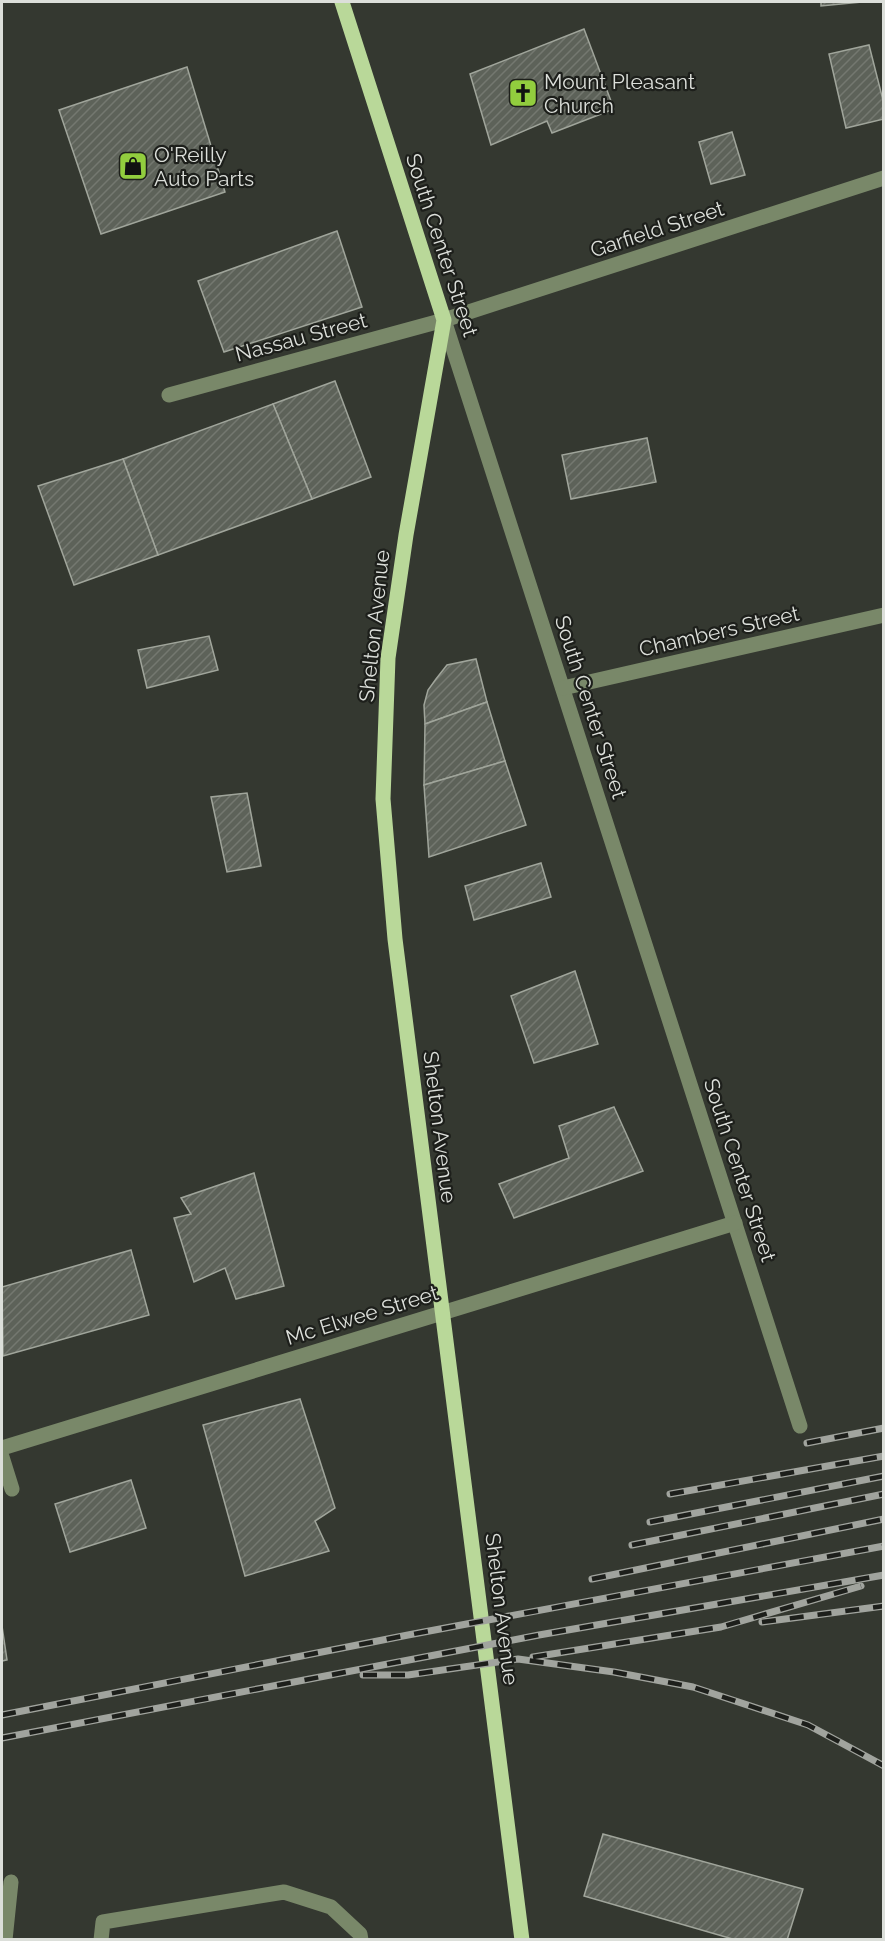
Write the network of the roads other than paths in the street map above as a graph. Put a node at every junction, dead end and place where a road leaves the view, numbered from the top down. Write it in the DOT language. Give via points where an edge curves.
graph roads {
  1 [pos="342,2"];
  2 [pos="884,178"];
  3 [pos="444,320"];
  4 [pos="169,395"];
  5 [pos="884,615"];
  6 [pos="563,688"];
  7 [pos="735,1222"];
  8 [pos="443,1312"];
  9 [pos="800,1426"];
  10 [pos="2,1448"];
  11 [pos="2,1457"];
  12 [pos="12,1489"];
  13 [pos="11,1882"];
  14 [pos="5,1940"];
  15 [pos="101,1940"];
  16 [pos="361,1940"];
  17 [pos="522,1940"];
  1 -- 3 [label="main road, South Center Street"];
  2 -- 3 [label="street, Garfield Street"];
  3 -- 4 [label="street, Nassau Street"];
  3 -- 6 [label="street, South Center Street"];
  3 -- 8 [label="main road, Shelton Avenue" via="388,658 383,799 395,939"];
  5 -- 6 [label="street, Chambers Street"];
  6 -- 7 [label="street, South Center Street"];
  7 -- 8 [label="street, Mc Elwee Street"];
  7 -- 9 [label="street, South Center Street"];
  8 -- 10 [label="street, Mc Elwee Street"];
  8 -- 17 [label="main road, Shelton Avenue"];
  11 -- 12 [label="street"];
  13 -- 14 [label="street"];
  15 -- 16 [label="street" via="103,1922 284,1892 331,1906 360,1934"];
}
